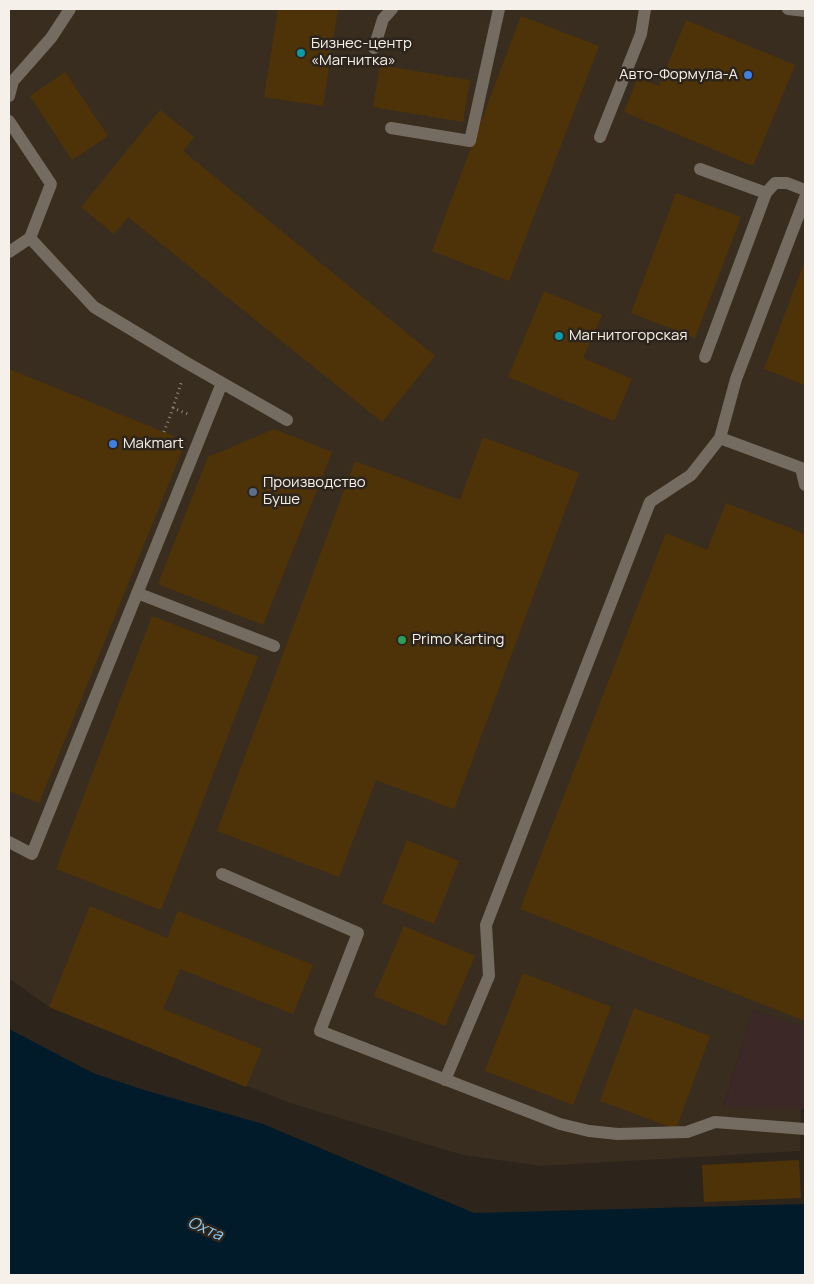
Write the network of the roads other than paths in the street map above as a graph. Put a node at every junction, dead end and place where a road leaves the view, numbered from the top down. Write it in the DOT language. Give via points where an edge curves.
graph roads {
  1 [pos="70,9"];
  2 [pos="392,9"];
  3 [pos="499,9"];
  4 [pos="644,9"];
  5 [pos="788,9"];
  6 [pos="805,11"];
  7 [pos="374,48"];
  8 [pos="11,82"];
  9 [pos="9,96"];
  10 [pos="9,121"];
  11 [pos="391,128"];
  12 [pos="600,137"];
  13 [pos="700,169"];
  14 [pos="805,190"];
  15 [pos="766,193"];
  16 [pos="805,198"];
  17 [pos="30,238"];
  18 [pos="9,252"];
  19 [pos="705,357"];
  20 [pos="222,384"];
  21 [pos="287,420"];
  22 [pos="720,438"];
  23 [pos="803,467"];
  24 [pos="805,485"];
  25 [pos="137,593"];
  26 [pos="274,646"];
  27 [pos="9,842"];
  28 [pos="222,874"];
  29 [pos="445,1080"];
  30 [pos="805,1129"];
  1 -- 8 [label="lane" via="51,38"];
  2 -- 7 [label="lane" via="384,19"];
  3 -- 11 [label="lane" via="470,141"];
  4 -- 12 [label="lane" via="641,34"];
  5 -- 6 [label="lane"];
  8 -- 9 [label="lane"];
  10 -- 17 [label="lane" via="51,184"];
  13 -- 15 [label="lane"];
  14 -- 15 [label="lane" via="787,183 775,184"];
  15 -- 19 [label="lane"];
  16 -- 22 [label="lane" via="736,379"];
  17 -- 18 [label="lane"];
  17 -- 20 [label="lane" via="94,307"];
  20 -- 21 [label="lane"];
  20 -- 25 [label="lane"];
  22 -- 23 [label="lane"];
  22 -- 29 [label="lane" via="691,475 650,502 486,925 489,976"];
  23 -- 24 [label="lane"];
  25 -- 26 [label="lane"];
  25 -- 27 [label="lane" via="32,854"];
  28 -- 29 [label="lane" via="358,933 320,1031"];
  29 -- 30 [label="lane" via="560,1124 589,1131 618,1134 687,1132 715,1122"];
}
